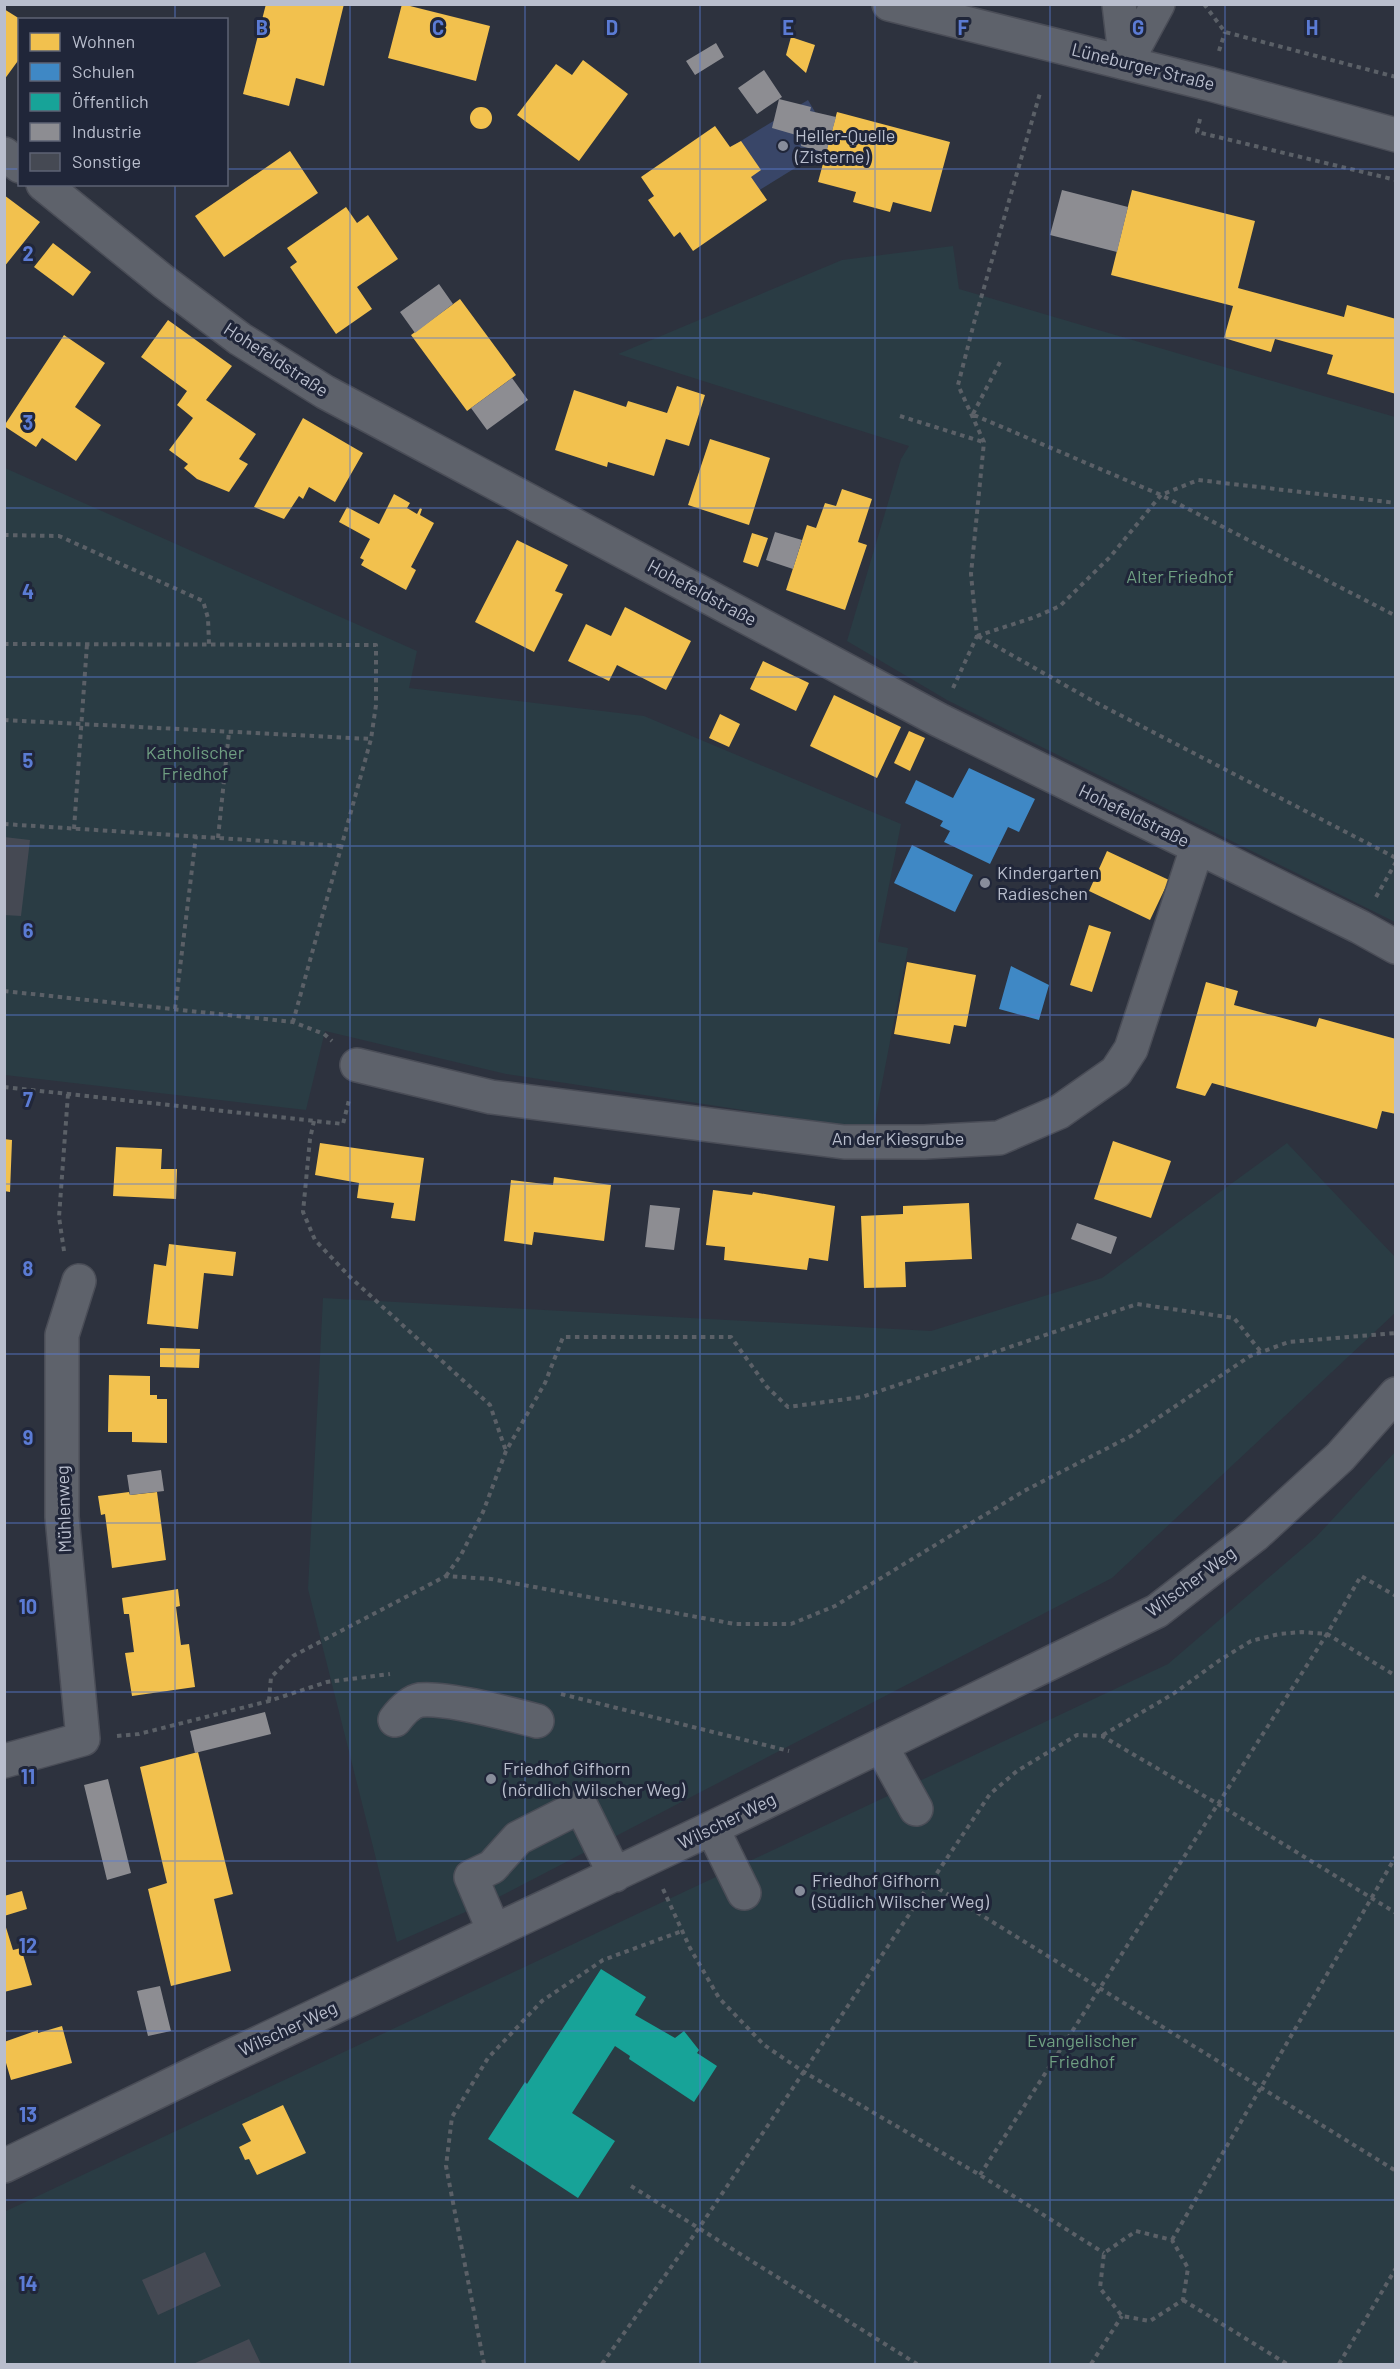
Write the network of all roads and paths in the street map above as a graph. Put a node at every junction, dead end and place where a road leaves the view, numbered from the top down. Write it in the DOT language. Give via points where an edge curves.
graph roads {
  1 [pos="889,4"];
  2 [pos="1119,4"];
  3 [pos="1158,4"];
  4 [pos="1204,4"];
  5 [pos="1126,63"];
  6 [pos="1395,77"];
  7 [pos="1040,93"];
  8 [pos="1197,132"];
  9 [pos="1395,135"];
  10 [pos="4,154"];
  11 [pos="18,164"];
  12 [pos="1395,180"];
  13 [pos="45,186"];
  14 [pos="1000,362"];
  15 [pos="973,415"];
  16 [pos="900,416"];
  17 [pos="984,442"];
  18 [pos="1161,495"];
  19 [pos="1395,503"];
  20 [pos="4,535"];
  21 [pos="1395,615"];
  22 [pos="977,636"];
  23 [pos="4,644"];
  24 [pos="87,644"];
  25 [pos="209,644"];
  26 [pos="4,720"];
  27 [pos="939,720"];
  28 [pos="82,724"];
  29 [pos="229,732"];
  30 [pos="371,739"];
  31 [pos="4,824"];
  32 [pos="74,828"];
  33 [pos="196,836"];
  34 [pos="218,838"];
  35 [pos="341,846"];
  36 [pos="1197,848"];
  37 [pos="1395,858"];
  38 [pos="1395,947"];
  39 [pos="4,991"];
  40 [pos="174,1010"];
  41 [pos="293,1022"];
  42 [pos="324,1034"];
  43 [pos="357,1065"];
  44 [pos="4,1087"];
  45 [pos="68,1094"];
  46 [pos="314,1121"];
  47 [pos="79,1281"];
  48 [pos="1395,1334"];
  49 [pos="1261,1352"];
  50 [pos="1395,1394"];
  51 [pos="506,1451"];
  52 [pos="446,1576"];
  53 [pos="1395,1596"];
  54 [pos="1327,1634"];
  55 [pos="1395,1676"];
  56 [pos="269,1701"];
  57 [pos="395,1720"];
  58 [pos="537,1721"];
  59 [pos="1102,1736"];
  60 [pos="881,1746"];
  61 [pos="4,1761"];
  62 [pos="1218,1804"];
  63 [pos="916,1809"];
  64 [pos="712,1828"];
  65 [pos="1395,1856"];
  66 [pos="649,1858"];
  67 [pos="615,1875"];
  68 [pos="931,1884"];
  69 [pos="744,1893"];
  70 [pos="1371,1898"];
  71 [pos="1395,1913"];
  72 [pos="494,1931"];
  73 [pos="682,1931"];
  74 [pos="1100,1988"];
  75 [pos="804,2072"];
  76 [pos="1261,2088"];
  77 [pos="4,2166"];
  78 [pos="1395,2171"];
  79 [pos="980,2175"];
  80 [pos="631,2186"];
  81 [pos="699,2228"];
  82 [pos="1172,2240"];
  83 [pos="1104,2253"];
  84 [pos="1395,2268"];
  85 [pos="1183,2300"];
  86 [pos="1122,2316"];
  87 [pos="484,2364"];
  88 [pos="602,2364"];
  89 [pos="917,2364"];
  90 [pos="1091,2364"];
  91 [pos="1287,2364"];
  92 [pos="1339,2364"];
  1 -- 5 [label="street, Lüneburger Straße"];
  2 -- 5 [label="street"];
  3 -- 5 [label="street"];
  4 -- 6 [label="path" via="1225,32"];
  5 -- 9 [label="street, Lüneburger Straße"];
  7 -- 15 [label="path" via="958,385"];
  8 -- 12 [label="path"];
  10 -- 11 [label="street"];
  13 -- 27 [label="street, Hohefeldstraße" via="240,339 325,392"];
  14 -- 15 [label="path"];
  15 -- 17 [label="path"];
  15 -- 18 [label="path"];
  16 -- 17 [label="path"];
  17 -- 22 [label="path" via="971,574"];
  18 -- 19 [label="path" via="1198,480"];
  18 -- 21 [label="path"];
  18 -- 22 [label="path" via="1110,557 1060,606"];
  20 -- 25 [label="path" via="59,536 203,601"];
  22 -- 27 [label="path"];
  22 -- 37 [label="path"];
  23 -- 24 [label="path"];
  24 -- 25 [label="path"];
  24 -- 28 [label="path"];
  25 -- 30 [label="path" via="376,645 376,705"];
  26 -- 28 [label="path"];
  27 -- 36 [label="street, Hohefeldstraße"];
  28 -- 29 [label="path"];
  28 -- 32 [label="path"];
  29 -- 30 [label="path"];
  29 -- 34 [label="path"];
  30 -- 35 [label="path"];
  31 -- 32 [label="path"];
  32 -- 33 [label="path"];
  33 -- 34 [label="path"];
  33 -- 40 [label="path"];
  34 -- 35 [label="path"];
  35 -- 41 [label="path"];
  36 -- 38 [label="street, Hohefeldstraße"];
  36 -- 43 [label="street, An der Kiesgrube" via="1131,1049 1116,1071 1059,1112 999,1138 844,1142 491,1097"];
  39 -- 40 [label="path"];
  40 -- 41 [label="path"];
  41 -- 42 [label="path"];
  43 -- 46 [label="path" via="343,1124"];
  44 -- 45 [label="path"];
  45 -- 46 [label="path"];
  45 -- 47 [label="path" via="59,1217 62,1247"];
  46 -- 51 [label="path" via="303,1212 315,1240 490,1405"];
  47 -- 61 [label="street, Mühlenweg" via="62,1335 62,1517 83,1739"];
  48 -- 49 [label="path" via="1289,1342"];
  49 -- 51 [label="path" via="1234,1318 1137,1304 862,1397 788,1407 767,1387 731,1337 563,1337 545,1383"];
  49 -- 52 [label="path" via="1131,1436 1024,1491 835,1606 791,1624 735,1624 490,1579"];
  50 -- 60 [label="street, Wilscher Weg" via="1340,1457 1256,1535 1157,1611"];
  51 -- 52 [label="path" via="483,1512"];
  52 -- 56 [label="path" via="293,1656 271,1677"];
  53 -- 54 [label="path" via="1361,1575"];
  54 -- 55 [label="path"];
  54 -- 59 [label="path" via="1279,1634 1251,1641"];
  54 -- 62 [label="path"];
  57 -- 58 [label="street" via="418,1700"];
  59 -- 62 [label="path"];
  59 -- 68 [label="path" via="1077,1735 1008,1777 990,1794"];
  60 -- 63 [label="street"];
  60 -- 64 [label="street, Wilscher Weg"];
  62 -- 70 [label="path"];
  62 -- 74 [label="path"];
  64 -- 66 [label="street, Wilscher Weg"];
  64 -- 69 [label="street"];
  65 -- 70 [label="path"];
  66 -- 67 [label="street, Wilscher Weg"];
  66 -- 73 [label="path"];
  67 -- 72 [label="street, Wilscher Weg"];
  67 -- 72 [label="street" via="581,1806 518,1838 492,1867 471,1877"];
  68 -- 74 [label="path"];
  68 -- 75 [label="path"];
  70 -- 71 [label="path"];
  70 -- 76 [label="path"];
  72 -- 77 [label="street, Wilscher Weg"];
  73 -- 75 [label="path" via="719,1998 765,2045"];
  73 -- 87 [label="path" via="603,1960 542,2001 488,2058 452,2117 446,2166"];
  74 -- 76 [label="path"];
  74 -- 79 [label="path"];
  75 -- 79 [label="path"];
  75 -- 81 [label="path"];
  76 -- 78 [label="path"];
  76 -- 82 [label="path"];
  79 -- 83 [label="path"];
  80 -- 81 [label="path"];
  81 -- 88 [label="path"];
  81 -- 89 [label="path"];
  82 -- 83 [label="path" via="1136,2231"];
  82 -- 85 [label="path" via="1188,2268"];
  83 -- 86 [label="path" via="1100,2288"];
  84 -- 92 [label="path"];
  85 -- 86 [label="path" via="1150,2321"];
  85 -- 91 [label="path"];
  86 -- 90 [label="path"];
}
